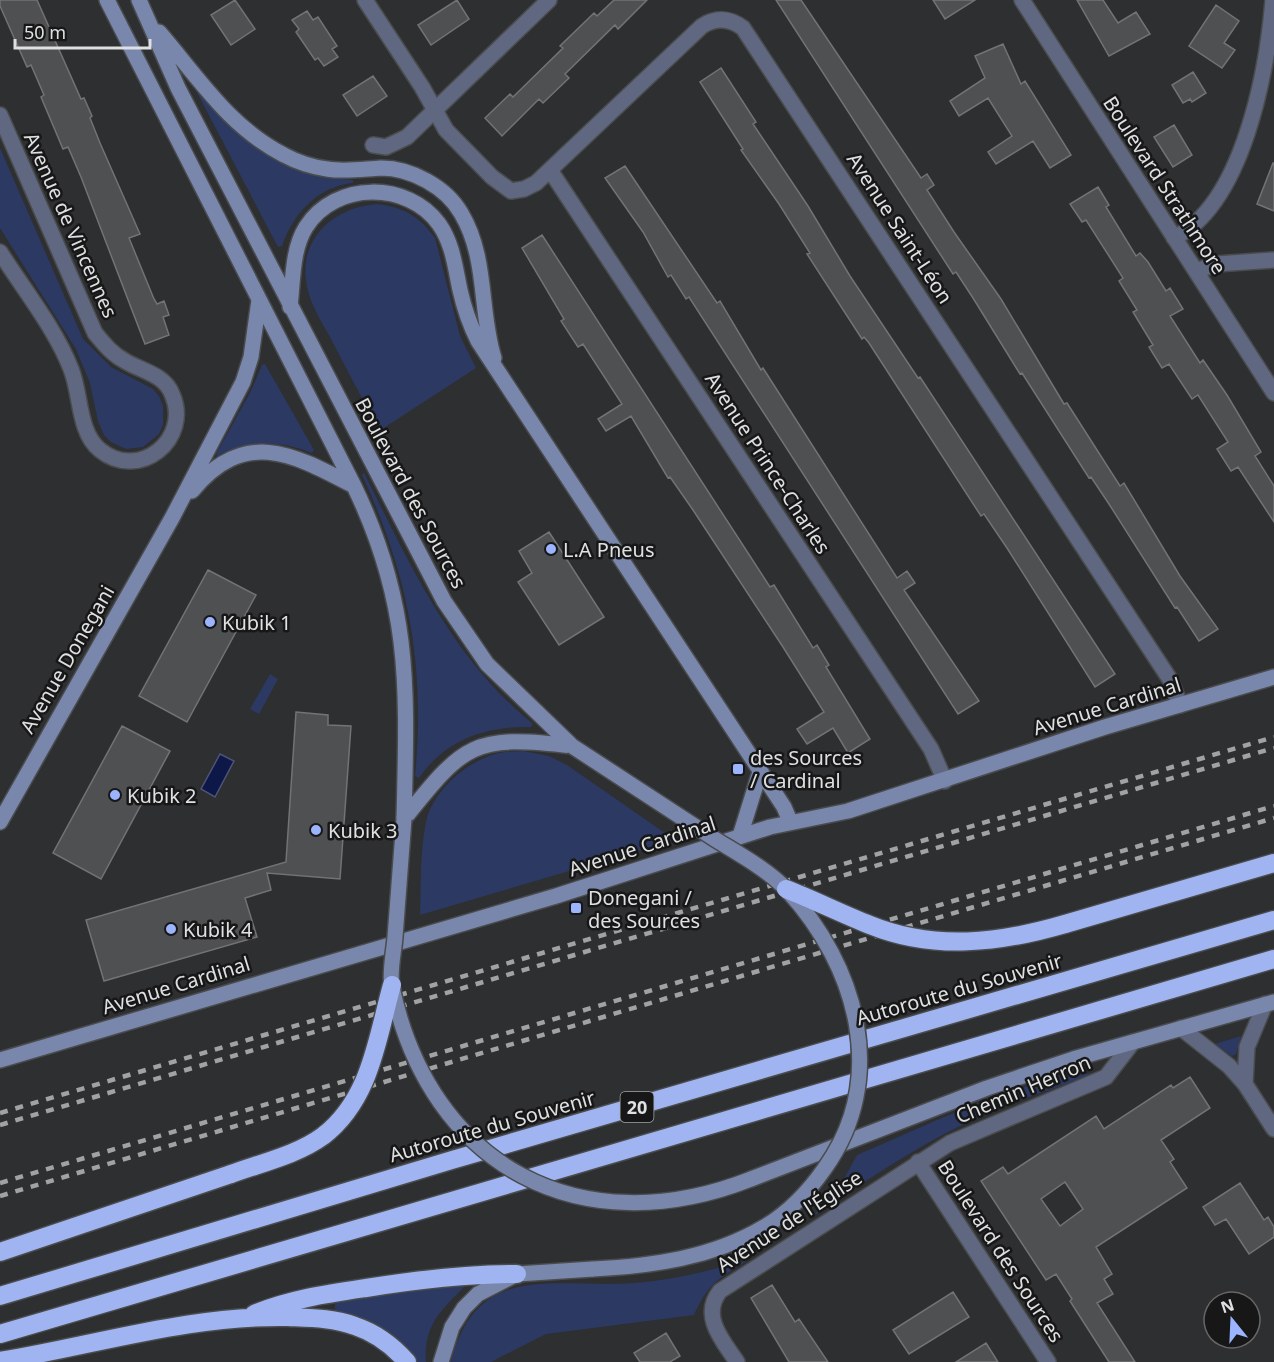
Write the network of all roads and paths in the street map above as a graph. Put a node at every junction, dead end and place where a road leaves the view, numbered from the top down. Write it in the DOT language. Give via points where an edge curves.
graph roads {
  1 [pos="107,0"];
  2 [pos="139,0"];
  3 [pos="365,0"];
  4 [pos="549,0"];
  5 [pos="1022,0"];
  6 [pos="1273,0"];
  7 [pos="149,21"];
  8 [pos="434,110"];
  9 [pos="0,115"];
  10 [pos="373,145"];
  11 [pos="550,170"];
  12 [pos="1174,238"];
  13 [pos="0,252"];
  14 [pos="1274,260"];
  15 [pos="1196,271"];
  16 [pos="259,300"];
  17 [pos="290,307"];
  18 [pos="500,375"];
  19 [pos="1274,393"];
  20 [pos="354,486"];
  21 [pos="172,518"];
  22 [pos="1274,677"];
  23 [pos="1180,705"];
  24 [pos="572,746"];
  25 [pos="760,772"];
  26 [pos="945,781"];
  27 [pos="404,819"];
  28 [pos="790,821"];
  29 [pos="0,822"];
  30 [pos="740,836"];
  31 [pos="1274,863"];
  32 [pos="786,889"];
  33 [pos="1274,920"];
  34 [pos="1274,959"];
  35 [pos="392,985"];
  36 [pos="1269,1003"];
  37 [pos="1181,1028"];
  38 [pos="1133,1042"];
  39 [pos="0,1060"];
  40 [pos="1245,1084"];
  41 [pos="1274,1128"];
  42 [pos="918,1162"];
  43 [pos="0,1252"];
  44 [pos="517,1274"];
  45 [pos="0,1296"];
  46 [pos="247,1316"];
  47 [pos="0,1334"];
  48 [pos="0,1361"];
  49 [pos="407,1362"];
  50 [pos="441,1362"];
  51 [pos="737,1362"];
  52 [pos="1048,1362"];
  1 -- 16 [label="main road"];
  2 -- 7 [label="main road, Boulevard des Sources"];
  3 -- 8 [label="street"];
  4 -- 8 [label="street"];
  5 -- 12 [label="street, Boulevard Strathmore"];
  6 -- 12 [label="street" via="1264,76 1241,150 1204,214 1194,227"];
  7 -- 17 [label="main road, Boulevard des Sources" via="178,88"];
  7 -- 18 [label="main road" via="221,108 263,143 297,161 325,169 381,168 404,172 427,181 449,197 473,239 489,337"];
  8 -- 10 [label="street" via="400,142 386,147"];
  8 -- 11 [label="street, Avenue Saint-Léon" via="446,130 511,191 530,187"];
  9 -- 13 [label="street, Avenue de Vincennes" via="95,333 122,360 162,380 173,396 176,426 159,452 141,460 124,460 109,455 93,442 71,367"];
  11 -- 23 [label="street, Avenue Saint-Léon" via="702,27 722,19 743,28 1164,670"];
  11 -- 26 [label="street, Avenue Prince-Charles" via="931,749"];
  12 -- 15 [label="street, Boulevard Strathmore"];
  14 -- 15 [label="street" via="1216,264"];
  15 -- 19 [label="street, Boulevard Strathmore"];
  16 -- 20 [label="main road"];
  16 -- 21 [label="main road" via="254,345 245,376"];
  17 -- 18 [label="main road" via="297,248 314,216 345,195 394,195 428,211 441,227 453,254 471,326"];
  17 -- 24 [label="main road, Boulevard des Sources" via="453,616 487,664"];
  18 -- 25 [label="main road"];
  20 -- 21 [label="main road" via="290,455 251,453 209,472"];
  20 -- 27 [label="main road" via="381,549 397,606 406,693"];
  21 -- 29 [label="main road, Avenue Donegani"];
  22 -- 23 [label="main road, Avenue Cardinal"];
  23 -- 26 [label="main road, Avenue Cardinal"];
  24 -- 27 [label="main road" via="519,740 482,745 450,763"];
  24 -- 32 [label="main road, Boulevard des Sources, bridge"];
  25 -- 28 [label="main road"];
  25 -- 30 [label="main road"];
  26 -- 28 [label="main road, Avenue Cardinal" via="838,814"];
  27 -- 35 [label="main road, bridge"];
  28 -- 30 [label="main road, Avenue Cardinal"];
  30 -- 39 [label="main road, Avenue Cardinal" via="556,896"];
  31 -- 32 [label="highway, bridge" via="999,940 941,941 885,930"];
  32 -- 44 [label="main road, Boulevard des Sources, bridge" via="835,959 856,1014 860,1066 852,1113 842,1140 820,1175 780,1216 719,1248 682,1258"];
  33 -- 45 [label="highway, Autoroute du Souvenir / 20"];
  34 -- 47 [label="highway, 20"];
  35 -- 38 [label="main road, bridge" via="414,1055 435,1096 474,1141 521,1176 578,1198 641,1204 702,1196 977,1091"];
  35 -- 43 [label="highway, bridge" via="367,1078 354,1102 324,1135 301,1148 231,1174"];
  36 -- 37 [label="main road"];
  36 -- 40 [label="street" via="1246,1047"];
  37 -- 38 [label="main road"];
  37 -- 40 [label="street" via="1229,1066"];
  38 -- 42 [label="street, Chemin Herron" via="1106,1077 978,1130"];
  40 -- 41 [label="street"];
  42 -- 51 [label="street, Avenue de l'Église" via="720,1291 713,1303 713,1324"];
  42 -- 52 [label="street, Boulevard des Sources"];
  44 -- 46 [label="highway" via="454,1275 352,1290 288,1300"];
  44 -- 50 [label="main road" via="478,1294 464,1308 447,1337"];
  46 -- 48 [label="highway"];
  46 -- 49 [label="highway" via="311,1317 354,1325 377,1336"];
}
